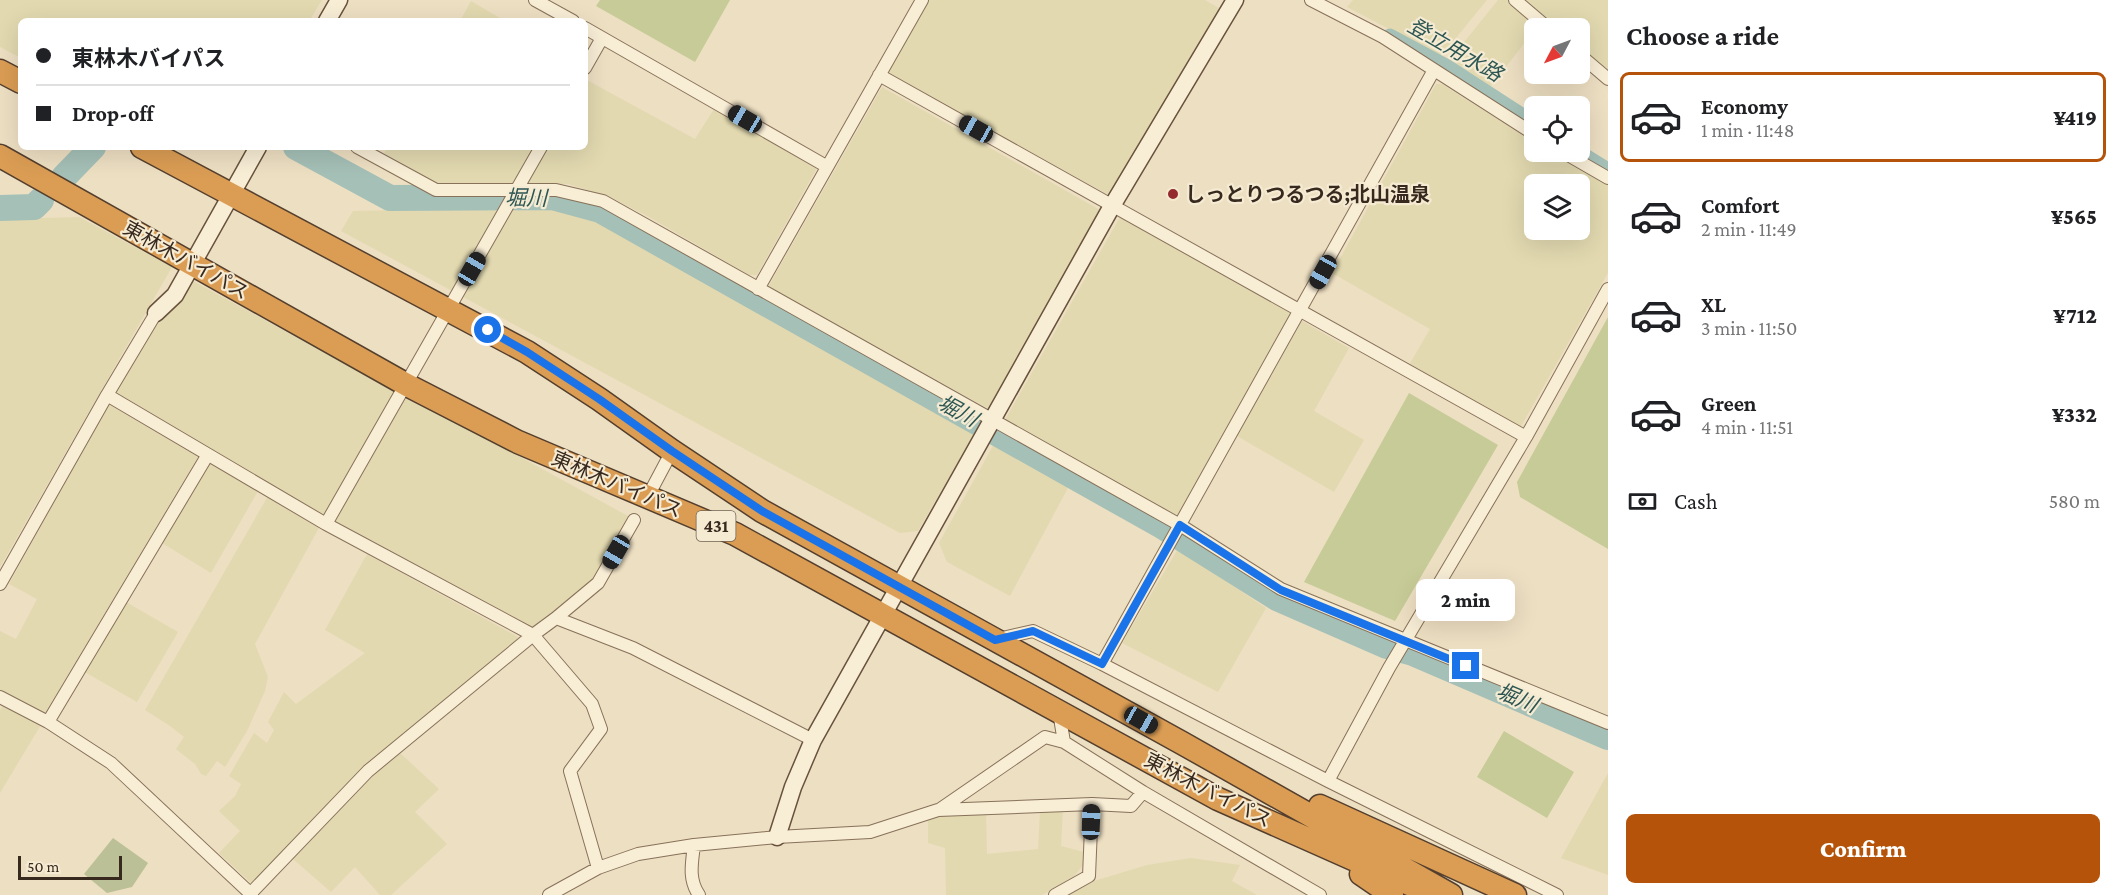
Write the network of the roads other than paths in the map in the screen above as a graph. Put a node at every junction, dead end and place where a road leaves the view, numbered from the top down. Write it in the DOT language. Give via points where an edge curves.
graph roads {
  1 [pos="339,0"];
  2 [pos="535,0"];
  3 [pos="922,0"];
  4 [pos="1235,0"];
  5 [pos="1311,0"];
  6 [pos="1515,0"];
  7 [pos="329,18"];
  8 [pos="568,18"];
  9 [pos="1536,18"];
  10 [pos="588,30"];
  11 [pos="602,38"];
  12 [pos="588,63"];
  13 [pos="1590,64"];
  14 [pos="1434,70"];
  15 [pos="0,71"];
  16 [pos="879,75"];
  17 [pos="1608,79"];
  18 [pos="18,80"];
  19 [pos="1524,128"];
  20 [pos="148,150"];
  21 [pos="256,150"];
  22 [pos="363,150"];
  23 [pos="539,150"];
  24 [pos="0,156"];
  25 [pos="1580,162"];
  26 [pos="826,166"];
  27 [pos="1608,178"];
  28 [pos="517,190"];
  29 [pos="232,195"];
  30 [pos="1112,206"];
  31 [pos="192,264"];
  32 [pos="758,289"];
  33 [pos="1608,289"];
  34 [pos="450,309"];
  35 [pos="1301,312"];
  36 [pos="156,313"];
  37 [pos="407,385"];
  38 [pos="107,395"];
  39 [pos="993,419"];
  40 [pos="1526,438"];
  41 [pos="672,451"];
  42 [pos="207,456"];
  43 [pos="647,498"];
  44 [pos="634,520"];
  45 [pos="326,524"];
  46 [pos="1180,525"];
  47 [pos="0,584"];
  48 [pos="898,587"];
  49 [pos="883,614"];
  50 [pos="555,618"];
  51 [pos="533,635"];
  52 [pos="995,640"];
  53 [pos="1406,641"];
  54 [pos="1102,664"];
  55 [pos="0,697"];
  56 [pos="1059,711"];
  57 [pos="48,722"];
  58 [pos="1608,723"];
  59 [pos="813,740"];
  60 [pos="1064,742"];
  61 [pos="1182,742"];
  62 [pos="1328,781"];
  63 [pos="1143,792"];
  64 [pos="1218,799"];
  65 [pos="1092,804"];
  66 [pos="938,810"];
  67 [pos="777,837"];
  68 [pos="1445,840"];
  69 [pos="694,845"];
  70 [pos="1437,852"];
  71 [pos="598,868"];
  72 [pos="252,894"];
  73 [pos="549,895"];
  74 [pos="699,895"];
  75 [pos="1055,895"];
  76 [pos="1320,895"];
  77 [pos="1392,895"];
  78 [pos="1434,895"];
  79 [pos="1451,895"];
  80 [pos="1515,895"];
  81 [pos="1557,895"];
  1 -- 7 [label="street"];
  2 -- 8 [label="street"];
  3 -- 16 [label="street"];
  4 -- 30 [label="street"];
  5 -- 14 [label="street" via="1383,37"];
  6 -- 9 [label="street"];
  10 -- 11 [label="street"];
  11 -- 12 [label="street"];
  11 -- 26 [label="street"];
  13 -- 17 [label="street"];
  14 -- 19 [label="street"];
  14 -- 35 [label="street"];
  15 -- 18 [label="highway"];
  16 -- 26 [label="street"];
  16 -- 30 [label="street"];
  20 -- 29 [label="highway, 東林木バイパス / 431"];
  21 -- 29 [label="street"];
  22 -- 28 [label="street" via="436,190"];
  23 -- 28 [label="street"];
  24 -- 31 [label="highway, 東林木バイパス / 431"];
  25 -- 27 [label="street"];
  26 -- 32 [label="street"];
  28 -- 32 [label="street" via="556,190 603,201"];
  28 -- 34 [label="street"];
  29 -- 31 [label="street"];
  29 -- 34 [label="highway, 東林木バイパス / 431"];
  30 -- 35 [label="street"];
  30 -- 39 [label="street"];
  31 -- 36 [label="street" via="175,295"];
  31 -- 37 [label="highway, 東林木バイパス / 431"];
  32 -- 39 [label="street"];
  33 -- 40 [label="street"];
  34 -- 37 [label="street"];
  34 -- 41 [label="highway, 東林木バイパス / 431" via="527,352"];
  35 -- 40 [label="street"];
  35 -- 46 [label="street"];
  36 -- 38 [label="street"];
  37 -- 43 [label="highway, 東林木バイパス / 431" via="518,442"];
  37 -- 45 [label="street"];
  38 -- 42 [label="street"];
  38 -- 47 [label="street"];
  39 -- 46 [label="street"];
  39 -- 48 [label="street"];
  40 -- 53 [label="street"];
  41 -- 43 [label="street"];
  41 -- 48 [label="highway, 東林木バイパス / 431" via="762,511"];
  42 -- 45 [label="street"];
  42 -- 57 [label="street"];
  43 -- 49 [label="highway, 東林木バイパス / 431" via="735,534"];
  44 -- 50 [label="street" via="598,583"];
  45 -- 51 [label="street"];
  46 -- 53 [label="street" via="1281,590"];
  46 -- 54 [label="street"];
  48 -- 49 [label="street"];
  48 -- 52 [label="highway, 東林木バイパス / 431"];
  49 -- 56 [label="highway, 東林木バイパス / 431"];
  49 -- 59 [label="street"];
  50 -- 51 [label="street"];
  50 -- 59 [label="street" via="633,648"];
  51 -- 71 [label="street" via="592,704 601,729 570,771"];
  51 -- 72 [label="street" via="368,771"];
  52 -- 54 [label="street" via="1033,631"];
  52 -- 61 [label="highway, 東林木バイパス / 431"];
  53 -- 58 [label="street"];
  53 -- 62 [label="street"];
  54 -- 62 [label="street"];
  55 -- 57 [label="street"];
  56 -- 60 [label="street"];
  56 -- 64 [label="highway, 東林木バイパス / 431"];
  57 -- 72 [label="street" via="111,762"];
  59 -- 67 [label="street"];
  60 -- 63 [label="street"];
  60 -- 66 [label="street" via="1045,737"];
  61 -- 79 [label="highway, 東林木バイパス / 431"];
  61 -- 80 [label="highway"];
  62 -- 68 [label="street"];
  63 -- 65 [label="street" via="1131,806"];
  63 -- 76 [label="street"];
  64 -- 77 [label="highway" via="1358,872"];
  64 -- 78 [label="highway, 東林木バイパス / 431"];
  65 -- 66 [label="street"];
  65 -- 75 [label="street" via="1089,876"];
  66 -- 67 [label="street" via="870,832"];
  67 -- 69 [label="street"];
  68 -- 70 [label="street"];
  68 -- 81 [label="street"];
  69 -- 71 [label="street" via="638,854"];
  69 -- 74 [label="street" via="691,875"];
  71 -- 73 [label="street"];
}
